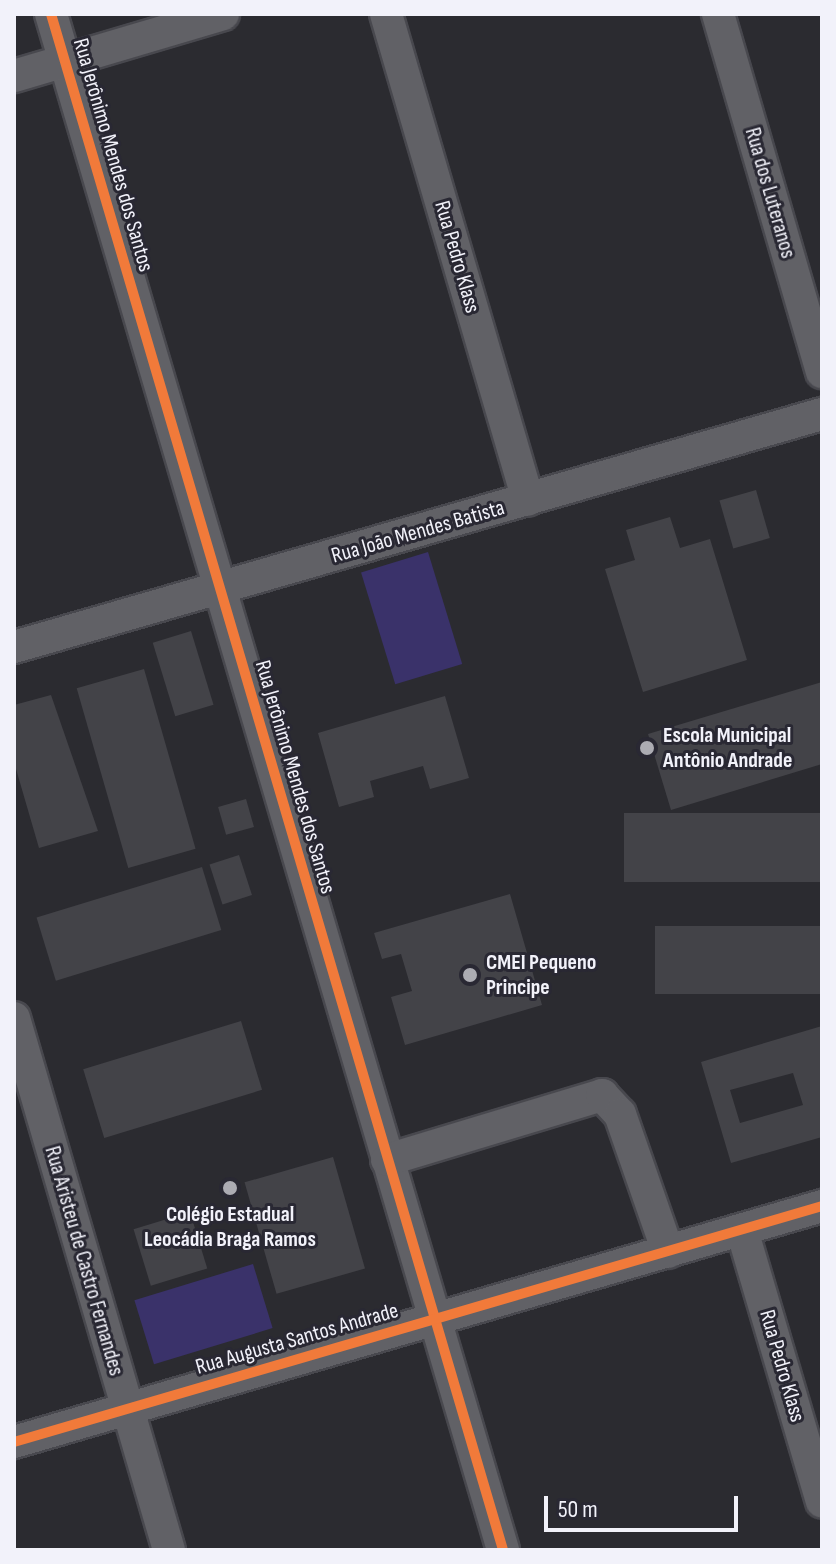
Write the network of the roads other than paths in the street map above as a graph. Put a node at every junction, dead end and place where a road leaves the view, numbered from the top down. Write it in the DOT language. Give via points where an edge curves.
graph roads {
  1 [pos="51,14"];
  2 [pos="223,14"];
  3 [pos="386,14"];
  4 [pos="718,14"];
  5 [pos="64,61"];
  6 [pos="14,76"];
  7 [pos="822,372"];
  8 [pos="822,414"];
  9 [pos="528,500"];
  10 [pos="219,589"];
  11 [pos="14,647"];
  12 [pos="14,1018"];
  13 [pos="387,1160"];
  14 [pos="822,1206"];
  15 [pos="742,1230"];
  16 [pos="668,1252"];
  17 [pos="433,1320"];
  18 [pos="127,1409"];
  19 [pos="14,1442"];
  20 [pos="822,1501"];
  21 [pos="169,1550"];
  22 [pos="503,1550"];
  1 -- 5 [label="street, Rua Jerônimo Mendes dos Santos"];
  2 -- 5 [label="street"];
  3 -- 9 [label="street, Rua Pedro Klass"];
  4 -- 7 [label="street, Rua dos Luteranos"];
  5 -- 6 [label="street"];
  5 -- 10 [label="street, Rua Jerônimo Mendes dos Santos"];
  8 -- 9 [label="street, Rua João Mendes Batista"];
  9 -- 10 [label="street, Rua João Mendes Batista"];
  10 -- 11 [label="street, Rua João Mendes Batista"];
  10 -- 13 [label="street, Rua Jerônimo Mendes dos Santos"];
  12 -- 18 [label="street, Rua Aristeu de Castro Fernandes"];
  13 -- 16 [label="street" via="602,1095 620,1114"];
  13 -- 17 [label="street, Rua Jerônimo Mendes dos Santos"];
  14 -- 15 [label="street, Rua Augusta Santos Andrade"];
  15 -- 16 [label="street, Rua Augusta Santos Andrade"];
  15 -- 20 [label="street, Rua Pedro Klass"];
  16 -- 17 [label="street, Rua Augusta Santos Andrade"];
  17 -- 18 [label="street, Rua Augusta Santos Andrade"];
  17 -- 22 [label="street, Rua Jerônimo Mendes dos Santos"];
  18 -- 19 [label="street, Rua Augusta Santos Andrade"];
  18 -- 21 [label="street, Rua Aristeu de Castro Fernandes"];
}
